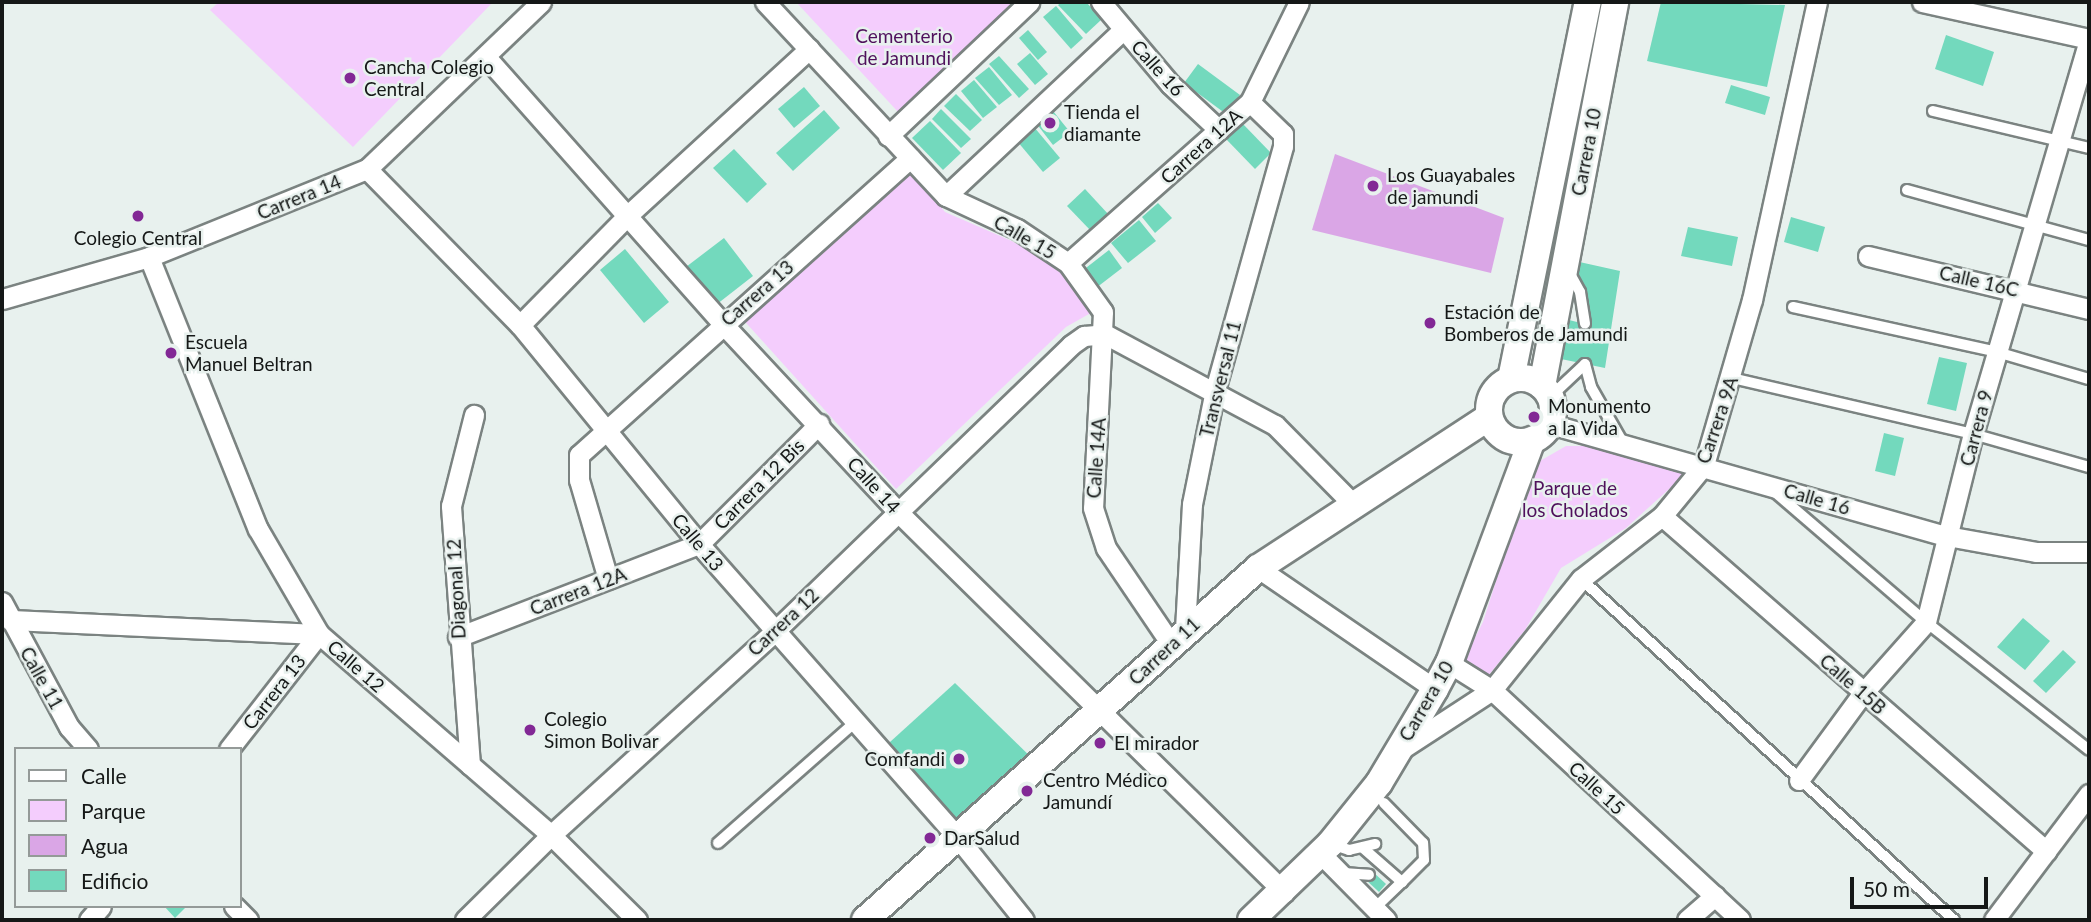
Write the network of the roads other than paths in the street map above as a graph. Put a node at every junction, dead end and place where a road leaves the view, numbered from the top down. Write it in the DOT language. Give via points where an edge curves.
graph roads {
  1 [pos="541,2"];
  2 [pos="765,2"];
  3 [pos="1029,2"];
  4 [pos="1101,2"];
  5 [pos="1298,2"];
  6 [pos="1588,2"];
  7 [pos="1615,2"];
  8 [pos="1817,2"];
  9 [pos="1923,2"];
  10 [pos="1999,8"];
  11 [pos="1123,30"];
  12 [pos="2089,40"];
  13 [pos="809,49"];
  14 [pos="486,57"];
  15 [pos="1250,102"];
  16 [pos="1933,111"];
  17 [pos="1219,130"];
  18 [pos="888,136"];
  19 [pos="2061,141"];
  20 [pos="2089,148"];
  21 [pos="910,159"];
  22 [pos="367,169"];
  23 [pos="1907,190"];
  24 [pos="946,196"];
  25 [pos="628,215"];
  26 [pos="2035,225"];
  27 [pos="2089,240"];
  28 [pos="1868,256"];
  29 [pos="149,257"];
  30 [pos="1068,263"];
  31 [pos="1565,264"];
  32 [pos="2015,288"];
  33 [pos="2,299"];
  34 [pos="1793,307"];
  35 [pos="2089,309"];
  36 [pos="722,323"];
  37 [pos="1585,324"];
  38 [pos="520,325"];
  39 [pos="1105,334"];
  40 [pos="1997,352"];
  41 [pos="1732,378"];
  42 [pos="1511,379"];
  43 [pos="2089,379"];
  44 [pos="1215,390"];
  45 [pos="1546,391"];
  46 [pos="474,415"];
  47 [pos="1489,417"];
  48 [pos="819,424"];
  49 [pos="604,428"];
  50 [pos="1541,432"];
  51 [pos="1973,434"];
  52 [pos="1623,443"];
  53 [pos="1704,465"];
  54 [pos="2089,467"];
  55 [pos="1768,485"];
  56 [pos="1354,505"];
  57 [pos="898,512"];
  58 [pos="1662,516"];
  59 [pos="1947,536"];
  60 [pos="699,544"];
  61 [pos="2089,552"];
  62 [pos="1258,568"];
  63 [pos="608,579"];
  64 [pos="1581,579"];
  65 [pos="6,611"];
  66 [pos="1926,622"];
  67 [pos="774,632"];
  68 [pos="319,635"];
  69 [pos="458,637"];
  70 [pos="1178,637"];
  71 [pos="1449,663"];
  72 [pos="1435,689"];
  73 [pos="1492,690"];
  74 [pos="1863,692"];
  75 [pos="1102,710"];
  76 [pos="853,724"];
  77 [pos="86,747"];
  78 [pos="231,747"];
  79 [pos="2089,750"];
  80 [pos="1396,752"];
  81 [pos="470,765"];
  82 [pos="1799,780"];
  83 [pos="1382,793"];
  84 [pos="2089,794"];
  85 [pos="1389,823"];
  86 [pos="551,835"];
  87 [pos="958,838"];
  88 [pos="718,844"];
  89 [pos="1375,844"];
  90 [pos="1325,848"];
  91 [pos="1363,848"];
  92 [pos="2046,851"];
  93 [pos="1339,873"];
  94 [pos="1368,875"];
  95 [pos="1402,883"];
  96 [pos="1384,887"];
  97 [pos="1284,892"];
  98 [pos="1715,896"];
  99 [pos="1382,911"];
  100 [pos="465,920"];
  101 [pos="637,920"];
  102 [pos="865,920"];
  103 [pos="1024,920"];
  104 [pos="1251,920"];
  105 [pos="1687,920"];
  106 [pos="1740,920"];
  107 [pos="1954,920"];
  108 [pos="1994,920"];
  1 -- 14 [label="street, Carrera 14"];
  2 -- 13 [label="street, Calle 15"];
  3 -- 18 [label="street"];
  4 -- 11 [label="street, Calle 16"];
  5 -- 15 [label="street, Carrera 12A"];
  6 -- 42 [label="main road, Carrera 10"];
  7 -- 31 [label="main road, Carrera 10"];
  8 -- 41 [label="street, Carrera 9A"];
  9 -- 10 [label="street"];
  10 -- 12 [label="street"];
  11 -- 17 [label="street, Calle 16"];
  11 -- 24 [label="street"];
  12 -- 19 [label="street, Carrera 9"];
  13 -- 18 [label="street, Calle 15"];
  13 -- 25 [label="street"];
  14 -- 22 [label="street, Carrera 14"];
  14 -- 25 [label="street, Calle 14"];
  15 -- 17 [label="street, Carrera 12A"];
  15 -- 44 [label="street, Transversal 11" via="1283,134"];
  16 -- 19 [label="lane"];
  17 -- 30 [label="street, Carrera 12A"];
  18 -- 21 [label="street, Calle 15"];
  19 -- 20 [label="lane"];
  19 -- 26 [label="street, Carrera 9"];
  21 -- 24 [label="street, Calle 15"];
  21 -- 36 [label="street, Carrera 13"];
  22 -- 29 [label="street, Carrera 14"];
  22 -- 38 [label="street, Calle 13"];
  23 -- 26 [label="lane"];
  24 -- 30 [label="street, Calle 15" via="1017,229"];
  25 -- 36 [label="street, Calle 14"];
  25 -- 38 [label="street"];
  26 -- 27 [label="lane"];
  26 -- 32 [label="street, Carrera 9"];
  28 -- 32 [label="street, Calle 16C"];
  29 -- 33 [label="street, Carrera 14"];
  29 -- 68 [label="street, Calle 12" via="258,529"];
  30 -- 39 [label="street, Calle 15" via="1103,312"];
  31 -- 37 [label="lane" via="1580,292"];
  31 -- 45 [label="main road, Carrera 10"];
  32 -- 35 [label="street, Calle 16C"];
  32 -- 40 [label="street, Carrera 9"];
  34 -- 40 [label="lane"];
  36 -- 48 [label="street, Calle 14"];
  36 -- 49 [label="street, Carrera 13"];
  38 -- 49 [label="street, Calle 13"];
  39 -- 44 [label="street"];
  39 -- 57 [label="street, Carrera 12" via="1084,336 1070,345"];
  39 -- 70 [label="street, Calle 14A" via="1093,508 1106,548"];
  40 -- 43 [label="lane"];
  40 -- 51 [label="street, Carrera 9"];
  41 -- 51 [label="lane"];
  41 -- 53 [label="street, Carrera 9A"];
  42 -- 45 [label="main road" via="1527,379"];
  42 -- 47 [label="main road" via="1490,401"];
  44 -- 56 [label="street" via="1275,425"];
  44 -- 70 [label="street, Transversal 11" via="1192,504"];
  45 -- 50 [label="main road"];
  45 -- 52 [label="lane" via="1585,364 1591,387"];
  46 -- 69 [label="street, Diagonal 12" via="451,506"];
  47 -- 50 [label="main road" via="1506,438"];
  47 -- 56 [label="main road, Carrera 11"];
  48 -- 57 [label="street, Calle 14"];
  48 -- 60 [label="street, Carrera 12 Bis"];
  49 -- 60 [label="street, Calle 13"];
  49 -- 63 [label="street, Carrera 13" via="579,455 579,480"];
  50 -- 52 [label="street, Calle 16"];
  50 -- 71 [label="main road, Carrera 10"];
  51 -- 54 [label="lane"];
  51 -- 59 [label="street, Carrera 9"];
  52 -- 53 [label="street, Calle 16"];
  53 -- 55 [label="street, Calle 16"];
  53 -- 58 [label="street, Carrera 9A"];
  55 -- 59 [label="street, Calle 16"];
  55 -- 66 [label="lane"];
  56 -- 62 [label="main road, Carrera 11"];
  57 -- 67 [label="street, Carrera 12"];
  57 -- 75 [label="street, Calle 14"];
  58 -- 64 [label="street, Carrera 9A"];
  58 -- 74 [label="street, Calle 15B"];
  59 -- 61 [label="street, Calle 16" via="2036,552"];
  59 -- 66 [label="street, Carrera 9"];
  60 -- 63 [label="street, Carrera 12A"];
  60 -- 67 [label="street, Calle 13"];
  62 -- 70 [label="main road, Carrera 11"];
  62 -- 72 [label="street"];
  63 -- 69 [label="street, Carrera 12A"];
  64 -- 73 [label="street, Carrera 9A"];
  64 -- 82 [label="lane"];
  65 -- 68 [label="street"];
  65 -- 77 [label="street, Calle 11" via="69,727"];
  66 -- 74 [label="street, Carrera 9"];
  66 -- 79 [label="lane"];
  67 -- 76 [label="street, Calle 13"];
  67 -- 86 [label="street, Carrera 12"];
  68 -- 78 [label="street, Carrera 13"];
  68 -- 81 [label="street, Calle 12"];
  69 -- 81 [label="street, Diagonal 12"];
  70 -- 75 [label="main road, Carrera 11"];
  71 -- 72 [label="main road, Carrera 10"];
  71 -- 73 [label="street, Calle 15"];
  72 -- 80 [label="main road, Carrera 10"];
  73 -- 80 [label="street, Carrera 9A"];
  73 -- 98 [label="street, Calle 15"];
  74 -- 82 [label="street, Carrera 9"];
  74 -- 92 [label="street, Calle 15B"];
  75 -- 87 [label="main road, Carrera 11"];
  75 -- 97 [label="street, Calle 14"];
  76 -- 87 [label="street, Calle 13"];
  76 -- 88 [label="lane"];
  80 -- 83 [label="main road, Carrera 10"];
  81 -- 86 [label="street, Calle 12"];
  82 -- 107 [label="lane"];
  83 -- 85 [label="lane"];
  83 -- 90 [label="main road, Carrera 10"];
  83 -- 95 [label="lane" via="1423,843 1425,852"];
  84 -- 92 [label="street"];
  86 -- 100 [label="street, Carrera 12"];
  86 -- 101 [label="street, Calle 12"];
  87 -- 102 [label="main road, Carrera 11"];
  87 -- 103 [label="street, Calle 13"];
  89 -- 91 [label="lane"];
  90 -- 91 [label="lane"];
  90 -- 93 [label="street"];
  90 -- 97 [label="main road, Carrera 10"];
  91 -- 95 [label="lane"];
  92 -- 108 [label="street"];
  93 -- 94 [label="lane"];
  93 -- 99 [label="street"];
  95 -- 99 [label="lane"];
  96 -- 99 [label="lane"];
  97 -- 104 [label="main road, Carrera 10"];
  98 -- 105 [label="street"];
  98 -- 106 [label="street, Calle 15"];
}
